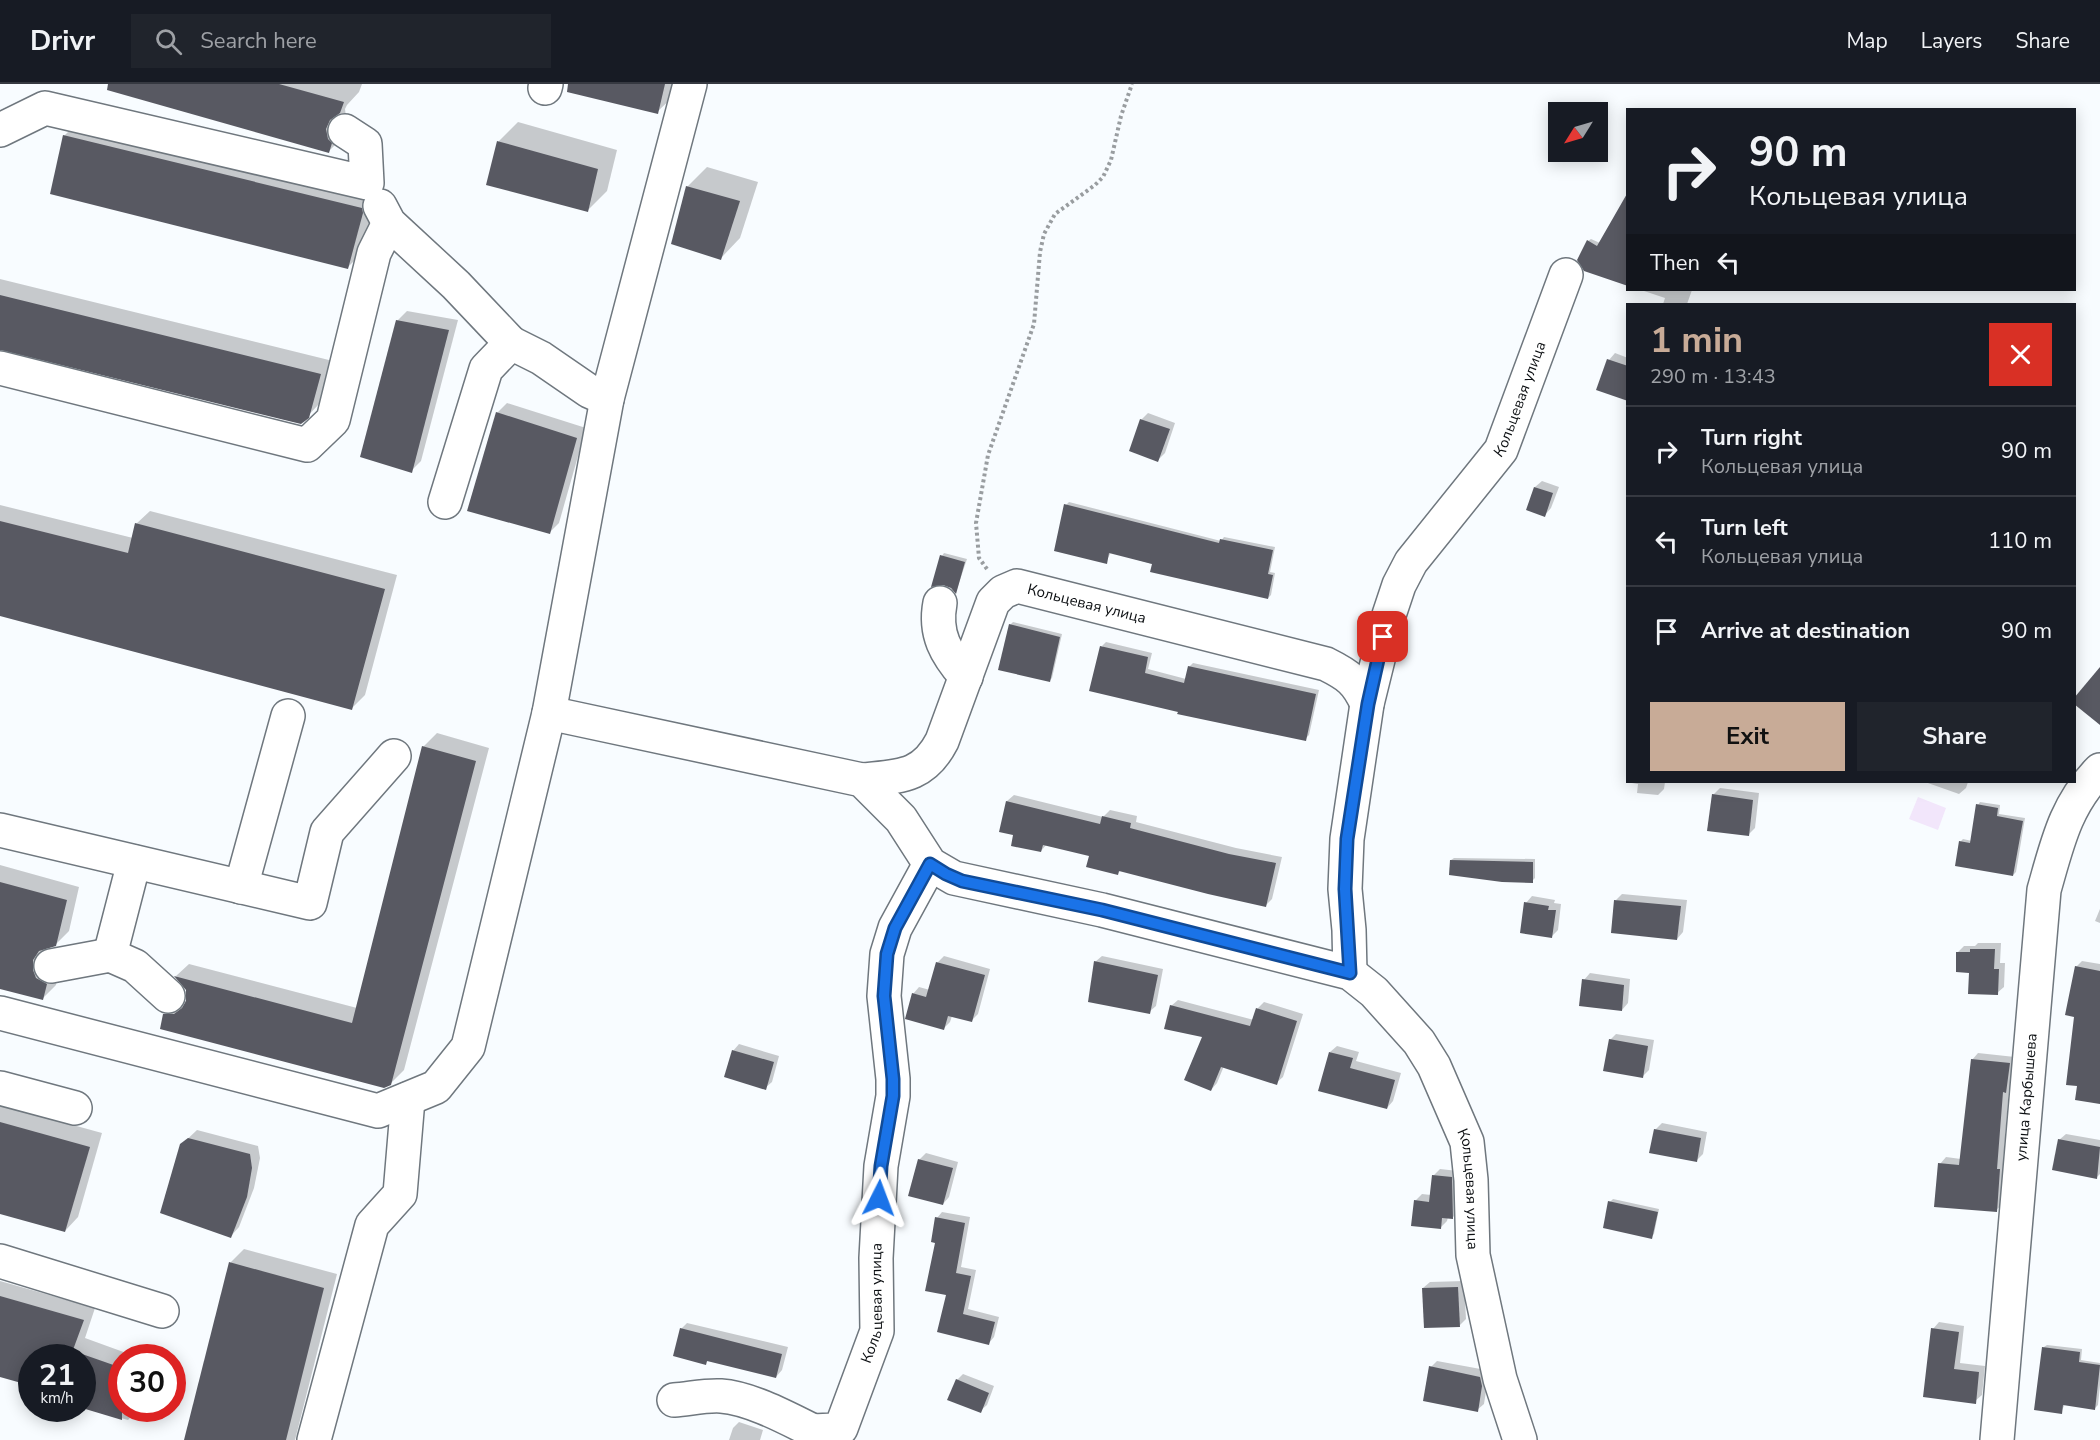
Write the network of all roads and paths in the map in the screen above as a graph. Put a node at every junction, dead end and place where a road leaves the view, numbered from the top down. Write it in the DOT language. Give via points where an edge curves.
graph roads {
  1 [pos="690,84"];
  2 [pos="1132,84"];
  3 [pos="0,130"];
  4 [pos="345,131"];
  5 [pos="367,183"];
  6 [pos="389,223"];
  7 [pos="1566,275"];
  8 [pos="511,343"];
  9 [pos="0,368"];
  10 [pos="607,399"];
  11 [pos="445,502"];
  12 [pos="1003,592"];
  13 [pos="940,603"];
  14 [pos="966,677"];
  15 [pos="1368,704"];
  16 [pos="549,713"];
  17 [pos="288,716"];
  18 [pos="394,756"];
  19 [pos="2088,775"];
  20 [pos="862,780"];
  21 [pos="0,830"];
  22 [pos="134,862"];
  23 [pos="930,864"];
  24 [pos="241,887"];
  25 [pos="110,955"];
  26 [pos="51,966"];
  27 [pos="1350,973"];
  28 [pos="168,996"];
  29 [pos="0,1013"];
  30 [pos="0,1088"];
  31 [pos="408,1099"];
  32 [pos="75,1108"];
  33 [pos="0,1261"];
  34 [pos="162,1311"];
  35 [pos="674,1401"];
  36 [pos="813,1436"];
  37 [pos="314,1440"];
  38 [pos="1520,1440"];
  39 [pos="1996,1440"];
  1 -- 10 [label="street"];
  2 -- 12 [label="path" via="1103,177 1055,214 1044,234 1034,324 988,455 976,523 979,558"];
  3 -- 5 [label="street" via="45,108"];
  4 -- 5 [label="street" via="365,144"];
  5 -- 6 [label="street"];
  6 -- 8 [label="street"];
  6 -- 9 [label="street" via="374,253 333,420 307,445"];
  7 -- 15 [label="street, Кольцевая улица" via="1501,450 1412,562 1399,585"];
  8 -- 10 [label="street"];
  8 -- 11 [label="street" via="486,369"];
  10 -- 16 [label="street"];
  12 -- 14 [label="street" via="993,602"];
  12 -- 15 [label="street, Кольцевая улица" via="1021,586 1326,664 1355,681"];
  13 -- 14 [label="street" via="941,640 952,662"];
  14 -- 20 [label="street" via="942,741 926,764 903,776"];
  15 -- 27 [label="street, Кольцевая улица" via="1347,839 1345,889"];
  16 -- 20 [label="street"];
  16 -- 31 [label="street" via="468,1047 436,1087"];
  17 -- 24 [label="street"];
  18 -- 24 [label="street" via="327,832 310,903"];
  19 -- 39 [label="street, улица Карбышева" via="2067,816 2044,891"];
  20 -- 23 [label="street" via="901,819"];
  21 -- 22 [label="street"];
  22 -- 24 [label="street"];
  22 -- 25 [label="street"];
  23 -- 27 [label="street, Кольцевая улица" via="962,881 1102,910"];
  23 -- 36 [label="street, Кольцевая улица" via="895,928 885,975 884,1011 893,1096 881,1166 877,1331 841,1428"];
  25 -- 26 [label="street"];
  25 -- 28 [label="street" via="135,966"];
  27 -- 38 [label="street, Кольцевая улица" via="1374,992 1419,1042 1434,1066 1467,1142 1473,1255 1500,1379"];
  29 -- 31 [label="street" via="378,1111"];
  30 -- 32 [label="street"];
  31 -- 37 [label="street" via="400,1194 372,1225"];
  33 -- 34 [label="street"];
  35 -- 36 [label="street" via="720,1396 737,1399 792,1420"];
}
